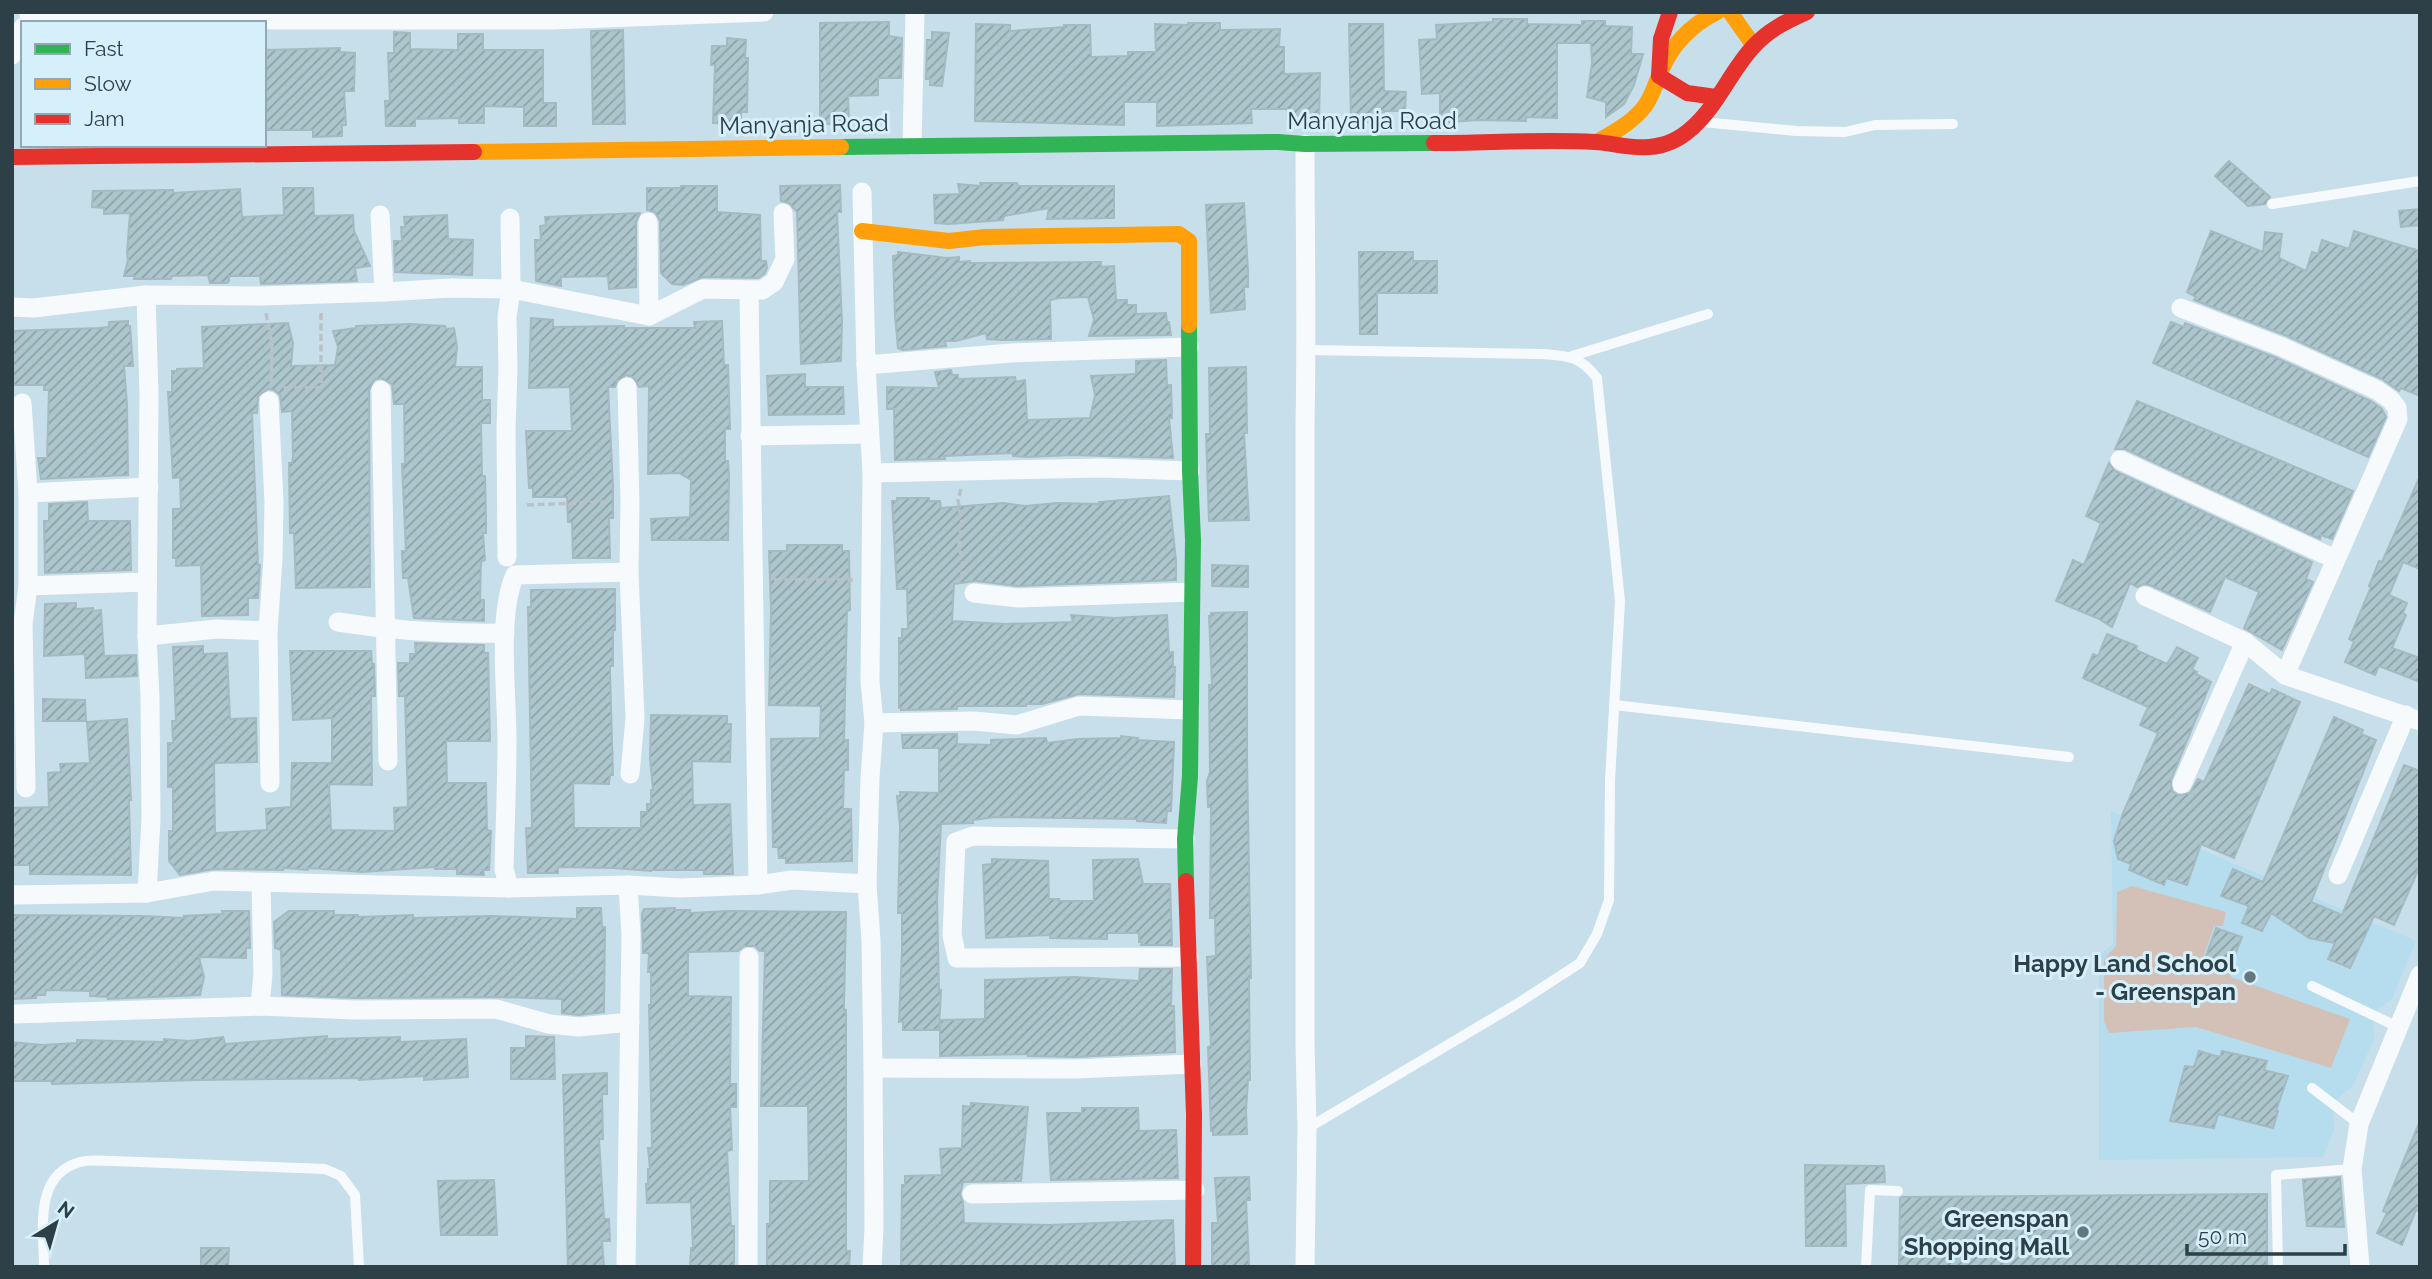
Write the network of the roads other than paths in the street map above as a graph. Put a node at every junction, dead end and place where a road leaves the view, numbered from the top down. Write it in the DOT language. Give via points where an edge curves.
graph roads {
  1 [pos="764,12"];
  2 [pos="915,12"];
  3 [pos="1670,12"];
  4 [pos="1717,12"];
  5 [pos="1730,12"];
  6 [pos="1807,12"];
  7 [pos="275,16"];
  8 [pos="27,19"];
  9 [pos="21,33"];
  10 [pos="1754,46"];
  11 [pos="12,55"];
  12 [pos="1659,76"];
  13 [pos="1716,97"];
  14 [pos="1699,122"];
  15 [pos="1953,124"];
  16 [pos="1597,142"];
  17 [pos="1305,144"];
  18 [pos="912,145"];
  19 [pos="12,157"];
  20 [pos="2420,181"];
  21 [pos="862,192"];
  22 [pos="2272,204"];
  23 [pos="783,213"];
  24 [pos="380,215"];
  25 [pos="510,218"];
  26 [pos="648,222"];
  27 [pos="862,230"];
  28 [pos="510,289"];
  29 [pos="748,291"];
  30 [pos="384,292"];
  31 [pos="146,295"];
  32 [pos="12,307"];
  33 [pos="2181,308"];
  34 [pos="1708,314"];
  35 [pos="649,316"];
  36 [pos="1189,347"];
  37 [pos="1307,350"];
  38 [pos="1572,356"];
  39 [pos="866,365"];
  40 [pos="627,387"];
  41 [pos="381,390"];
  42 [pos="269,401"];
  43 [pos="22,403"];
  44 [pos="869,434"];
  45 [pos="750,436"];
  46 [pos="2120,460"];
  47 [pos="1190,471"];
  48 [pos="872,473"];
  49 [pos="149,487"];
  50 [pos="28,493"];
  51 [pos="507,557"];
  52 [pos="2335,559"];
  53 [pos="629,572"];
  54 [pos="148,583"];
  55 [pos="28,586"];
  56 [pos="1191,592"];
  57 [pos="974,593"];
  58 [pos="2145,597"];
  59 [pos="338,622"];
  60 [pos="387,630"];
  61 [pos="268,631"];
  62 [pos="505,633"];
  63 [pos="147,636"];
  64 [pos="2245,642"];
  65 [pos="2285,675"];
  66 [pos="1614,705"];
  67 [pos="1190,710"];
  68 [pos="2413,718"];
  69 [pos="874,723"];
  70 [pos="2069,757"];
  71 [pos="388,761"];
  72 [pos="630,774"];
  73 [pos="270,783"];
  74 [pos="2182,784"];
  75 [pos="26,788"];
  76 [pos="1185,839"];
  77 [pos="2338,875"];
  78 [pos="261,883"];
  79 [pos="867,884"];
  80 [pos="628,885"];
  81 [pos="758,885"];
  82 [pos="509,888"];
  83 [pos="147,892"];
  84 [pos="12,895"];
  85 [pos="749,957"];
  86 [pos="1189,957"];
  87 [pos="2420,975"];
  88 [pos="2312,986"];
  89 [pos="260,1006"];
  90 [pos="15,1014"];
  91 [pos="630,1022"];
  92 [pos="2399,1027"];
  93 [pos="1192,1064"];
  94 [pos="873,1068"];
  95 [pos="2312,1088"];
  96 [pos="2359,1124"];
  97 [pos="1307,1128"];
  98 [pos="2352,1169"];
  99 [pos="1195,1190"];
  100 [pos="1898,1191"];
  101 [pos="972,1194"];
  102 [pos="44,1267"];
  103 [pos="359,1267"];
  104 [pos="626,1267"];
  105 [pos="748,1267"];
  106 [pos="872,1267"];
  107 [pos="1193,1267"];
  108 [pos="1306,1267"];
  109 [pos="1866,1267"];
  110 [pos="2278,1267"];
  111 [pos="2360,1267"];
  1 -- 7 [label="street" via="552,20"];
  2 -- 18 [label="street"];
  3 -- 12 [label="main road" via="1661,39"];
  4 -- 12 [label="main road" via="1686,34"];
  5 -- 10 [label="main road"];
  6 -- 10 [label="main road, Manyanja Road"];
  7 -- 8 [label="street"];
  9 -- 11 [label="street"];
  10 -- 13 [label="main road, Manyanja Road"];
  12 -- 13 [label="main road" via="1687,93"];
  12 -- 16 [label="main road" via="1637,115"];
  13 -- 14 [label="main road, Manyanja Road"];
  14 -- 15 [label="lane" via="1845,132 1875,125"];
  14 -- 16 [label="main road, Manyanja Road" via="1674,142 1658,148 1632,149"];
  16 -- 17 [label="main road, Manyanja Road"];
  17 -- 18 [label="main road, Manyanja Road"];
  17 -- 37 [label="street"];
  18 -- 19 [label="main road, Manyanja Road"];
  20 -- 22 [label="lane"];
  21 -- 27 [label="street"];
  23 -- 29 [label="street" via="785,259 780,274 762,290"];
  24 -- 30 [label="street"];
  25 -- 28 [label="street"];
  26 -- 35 [label="street"];
  27 -- 36 [label="main road" via="949,241 1179,234 1189,241 1190,250"];
  27 -- 39 [label="street"];
  28 -- 30 [label="street"];
  28 -- 35 [label="street"];
  28 -- 51 [label="street"];
  29 -- 35 [label="street" via="703,289"];
  29 -- 45 [label="street"];
  30 -- 31 [label="street"];
  31 -- 32 [label="street"];
  31 -- 49 [label="street"];
  33 -- 52 [label="street" via="2377,390 2397,408 2398,419"];
  34 -- 38 [label="lane"];
  36 -- 39 [label="street" via="1011,353"];
  36 -- 47 [label="main road"];
  37 -- 38 [label="lane"];
  37 -- 97 [label="street"];
  38 -- 66 [label="lane" via="1597,378 1620,601"];
  39 -- 44 [label="street"];
  40 -- 53 [label="street"];
  41 -- 60 [label="street"];
  42 -- 61 [label="street" via="274,502"];
  43 -- 50 [label="street"];
  44 -- 45 [label="street"];
  44 -- 48 [label="street"];
  45 -- 81 [label="street"];
  46 -- 52 [label="street"];
  47 -- 48 [label="street" via="1100,468"];
  47 -- 56 [label="main road"];
  48 -- 69 [label="street" via="870,681"];
  49 -- 50 [label="street"];
  49 -- 54 [label="street"];
  50 -- 55 [label="street"];
  52 -- 65 [label="street"];
  53 -- 62 [label="street" via="515,575 508,589"];
  53 -- 72 [label="street" via="635,718"];
  54 -- 55 [label="street"];
  54 -- 63 [label="street"];
  55 -- 75 [label="street" via="23,624"];
  56 -- 57 [label="street" via="1018,598"];
  56 -- 67 [label="main road"];
  58 -- 64 [label="street"];
  59 -- 60 [label="street"];
  60 -- 62 [label="street"];
  60 -- 71 [label="street"];
  61 -- 63 [label="street" via="217,629"];
  61 -- 73 [label="street"];
  62 -- 82 [label="street" via="505,869"];
  63 -- 83 [label="street" via="151,806"];
  64 -- 65 [label="street"];
  64 -- 74 [label="street"];
  65 -- 68 [label="street"];
  66 -- 70 [label="lane"];
  66 -- 97 [label="lane" via="1609,900 1580,963"];
  67 -- 69 [label="street" via="1079,706 1017,725"];
  67 -- 76 [label="main road"];
  68 -- 77 [label="street"];
  69 -- 79 [label="street"];
  76 -- 86 [label="main road"];
  76 -- 86 [label="street" via="974,836 956,842 952,935 957,958"];
  78 -- 82 [label="street"];
  78 -- 83 [label="street" via="214,881"];
  78 -- 89 [label="street"];
  79 -- 81 [label="street" via="792,880"];
  79 -- 94 [label="street"];
  80 -- 81 [label="street"];
  80 -- 82 [label="street"];
  80 -- 91 [label="street"];
  83 -- 84 [label="street"];
  85 -- 105 [label="street"];
  86 -- 93 [label="main road"];
  87 -- 92 [label="street"];
  88 -- 92 [label="lane"];
  89 -- 90 [label="street"];
  89 -- 91 [label="street" via="496,1009 579,1027"];
  91 -- 104 [label="street"];
  92 -- 96 [label="street"];
  93 -- 94 [label="street" via="1075,1069"];
  93 -- 99 [label="main road"];
  94 -- 106 [label="street"];
  95 -- 96 [label="lane"];
  96 -- 98 [label="street"];
  97 -- 108 [label="street"];
  98 -- 110 [label="lane" via="2276,1175"];
  98 -- 111 [label="street"];
  99 -- 101 [label="street"];
  99 -- 107 [label="main road"];
  100 -- 109 [label="lane" via="1870,1190"];
  102 -- 103 [label="lane" via="44,1196 65,1168 81,1161 325,1169 341,1175 355,1195"];
}
